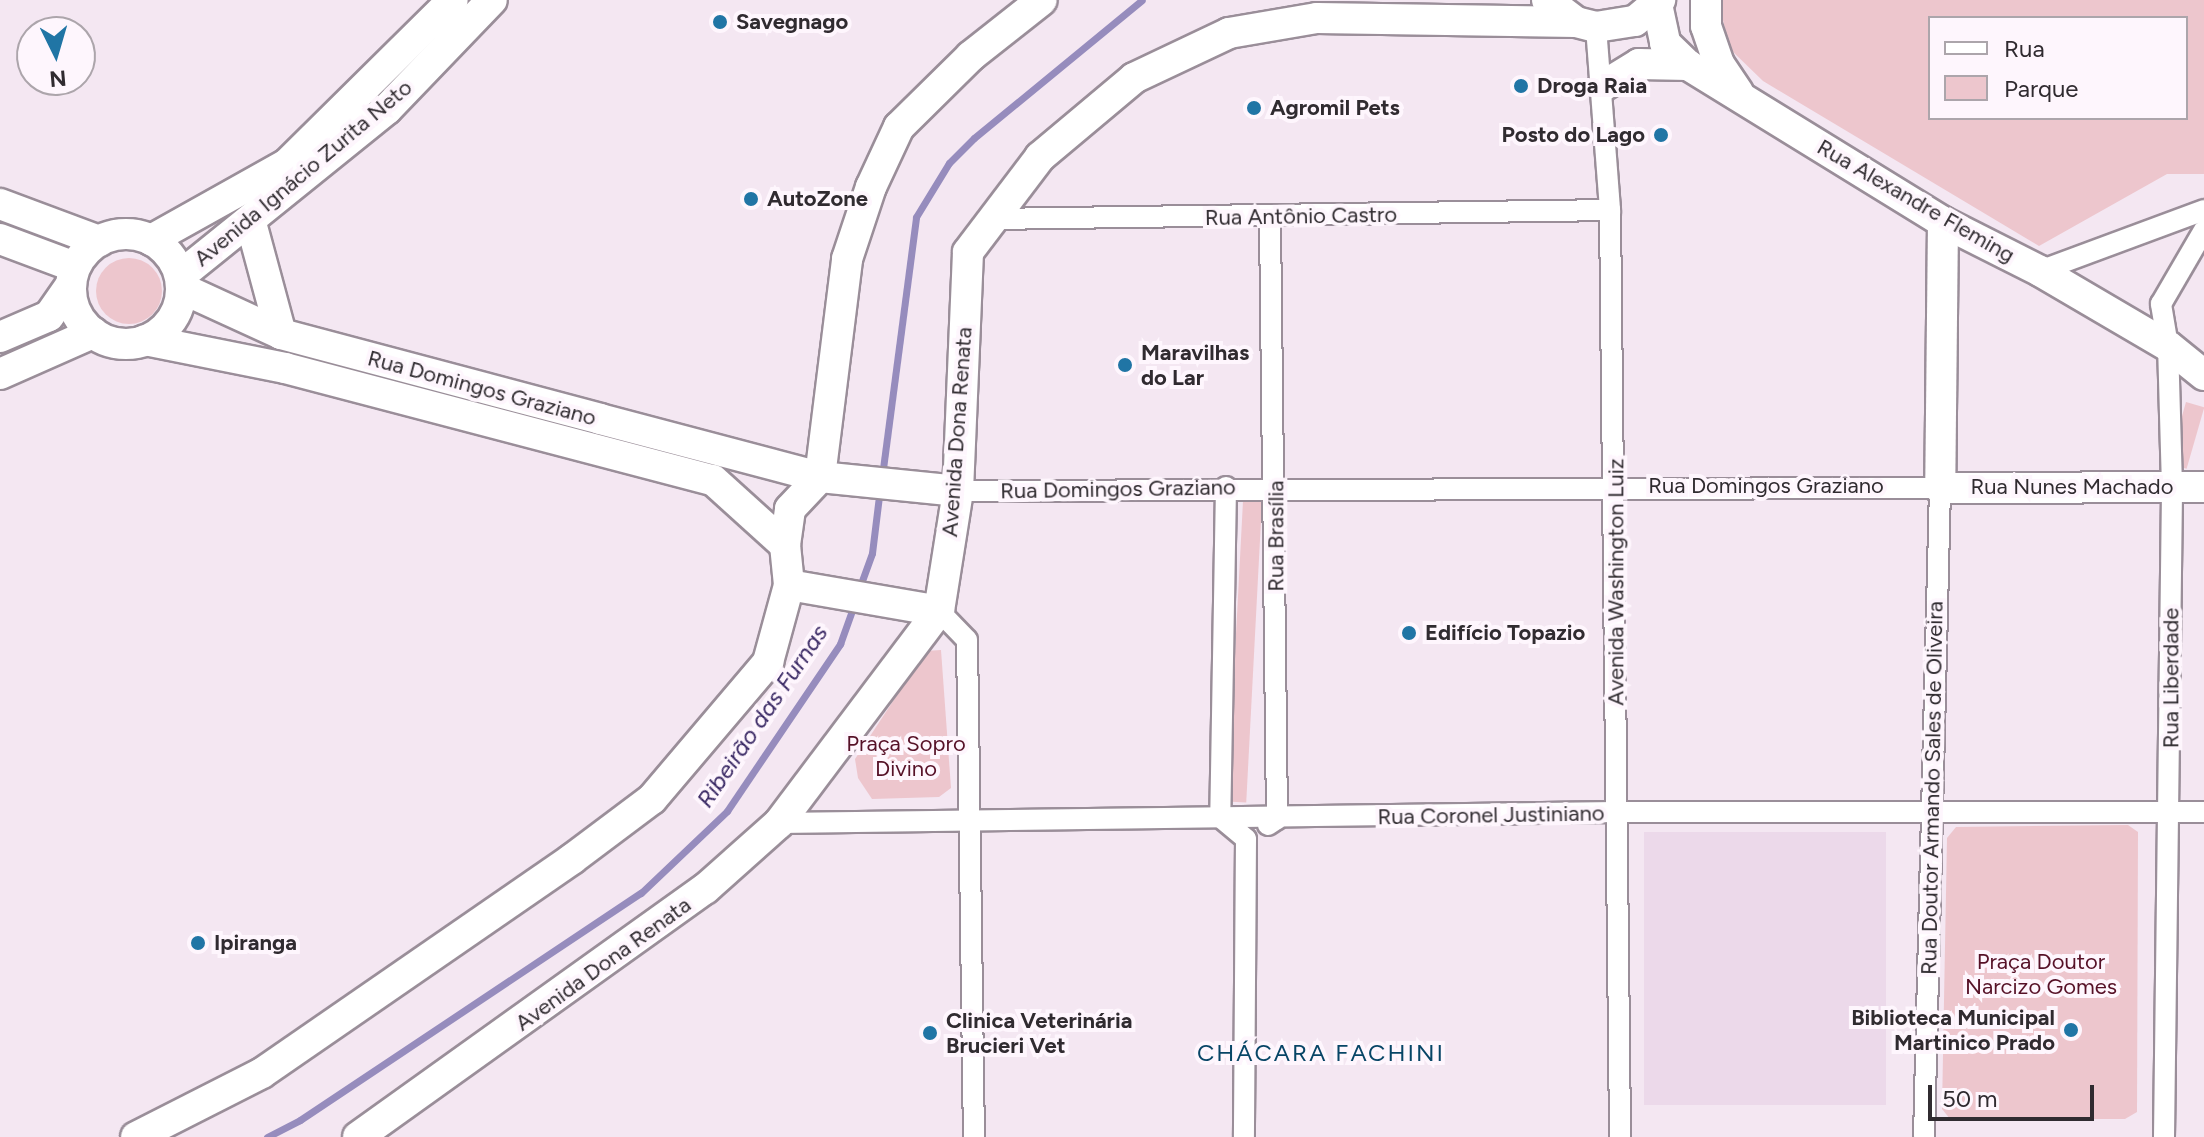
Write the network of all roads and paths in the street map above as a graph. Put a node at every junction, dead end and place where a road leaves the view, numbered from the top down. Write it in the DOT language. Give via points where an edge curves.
graph roads {
  1 [pos="453,0"];
  2 [pos="492,0"];
  3 [pos="1547,0"];
  4 [pos="1706,0"];
  5 [pos="1040,1"];
  6 [pos="1659,2"];
  7 [pos="1586,25"];
  8 [pos="1688,65"];
  9 [pos="1603,86"];
  10 [pos="1741,97"];
  11 [pos="0,204"];
  12 [pos="1610,210"];
  13 [pos="2204,210"];
  14 [pos="1270,218"];
  15 [pos="991,219"];
  16 [pos="1943,222"];
  17 [pos="251,223"];
  18 [pos="2204,230"];
  19 [pos="0,239"];
  20 [pos="151,240"];
  21 [pos="99,241"];
  22 [pos="2040,271"];
  23 [pos="73,276"];
  24 [pos="181,282"];
  25 [pos="93,333"];
  26 [pos="281,334"];
  27 [pos="0,337"];
  28 [pos="145,340"];
  29 [pos="2168,346"];
  30 [pos="0,374"];
  31 [pos="2204,375"];
  32 [pos="820,477"];
  33 [pos="1616,485"];
  34 [pos="1226,487"];
  35 [pos="1276,487"];
  36 [pos="2172,487"];
  37 [pos="2204,487"];
  38 [pos="1940,488"];
  39 [pos="958,491"];
  40 [pos="785,545"];
  41 [pos="789,585"];
  42 [pos="939,611"];
  43 [pos="1932,810"];
  44 [pos="1616,812"];
  45 [pos="2170,812"];
  46 [pos="2204,812"];
  47 [pos="1220,817"];
  48 [pos="973,819"];
  49 [pos="1277,819"];
  50 [pos="779,823"];
  51 [pos="1246,839"];
  52 [pos="136,1137"];
  53 [pos="358,1137"];
  54 [pos="974,1137"];
  55 [pos="1244,1137"];
  56 [pos="1620,1137"];
  57 [pos="1924,1137"];
  58 [pos="2164,1137"];
  1 -- 20 [label="main road, Avenida Ignácio Zurita Neto" via="287,164"];
  2 -- 17 [label="main road, Avenida Ignácio Zurita Neto" via="387,109"];
  3 -- 7 [label="main road"];
  4 -- 10 [label="main road" via="1706,26 1719,64"];
  5 -- 32 [label="main road" via="971,56 893,139 847,259"];
  6 -- 7 [label="main road, Avenida Dona Renata" via="1635,21"];
  6 -- 8 [label="main road, Rua Alexandre Fleming" via="1665,43"];
  7 -- 9 [label="street, Avenida Washington Luiz"];
  7 -- 15 [label="main road, Avenida Dona Renata" via="1317,18 1229,33 1134,78 1040,157"];
  8 -- 9 [label="main road" via="1639,64"];
  8 -- 10 [label="main road, Rua Alexandre Fleming"];
  9 -- 12 [label="street, Avenida Washington Luiz"];
  10 -- 16 [label="main road, Rua Alexandre Fleming"];
  11 -- 21 [label="main road"];
  12 -- 14 [label="street, Rua Antônio Castro"];
  12 -- 33 [label="street, Avenida Washington Luiz"];
  13 -- 22 [label="street"];
  14 -- 15 [label="street, Rua Antônio Castro"];
  14 -- 35 [label="street, Rua Brasília"];
  15 -- 39 [label="main road, Avenida Dona Renata" via="968,252"];
  16 -- 22 [label="main road, Rua Alexandre Fleming"];
  16 -- 38 [label="main road"];
  17 -- 24 [label="main road, Avenida Ignácio Zurita Neto"];
  17 -- 26 [label="main road"];
  18 -- 29 [label="street, Rua Liberdade" via="2161,304"];
  19 -- 23 [label="main road"];
  20 -- 21 [label="main road" via="134,234"];
  20 -- 24 [label="main road" via="169,255"];
  21 -- 23 [label="main road"];
  22 -- 29 [label="main road, Rua Alexandre Fleming"];
  23 -- 25 [label="main road" via="76,312"];
  23 -- 27 [label="main road" via="49,316"];
  24 -- 26 [label="main road, Rua Domingos Graziano"];
  24 -- 28 [label="main road" via="172,320"];
  25 -- 28 [label="main road" via="118,343"];
  25 -- 30 [label="main road"];
  26 -- 32 [label="main road, Rua Domingos Graziano"];
  28 -- 40 [label="main road, Rua Domingos Graziano" via="285,368 713,480"];
  29 -- 31 [label="main road, Rua Alexandre Fleming"];
  29 -- 36 [label="street, Rua Liberdade"];
  32 -- 39 [label="main road, Rua Domingos Graziano"];
  32 -- 40 [label="main road" via="790,509"];
  33 -- 35 [label="street, Rua Domingos Graziano"];
  33 -- 38 [label="street, Rua Domingos Graziano"];
  33 -- 44 [label="street, Avenida Washington Luiz"];
  34 -- 35 [label="street, Rua Domingos Graziano"];
  34 -- 39 [label="street, Rua Domingos Graziano"];
  34 -- 47 [label="street"];
  35 -- 49 [label="street, Rua Brasília"];
  36 -- 37 [label="main road, Rua Nunes Machado"];
  36 -- 38 [label="main road, Rua Nunes Machado"];
  36 -- 45 [label="street, Rua Liberdade"];
  38 -- 43 [label="street, Rua Doutor Armando Sales de Oliveira"];
  39 -- 42 [label="main road, Avenida Dona Renata"];
  40 -- 41 [label="main road"];
  41 -- 42 [label="main road"];
  41 -- 52 [label="main road" via="768,662 652,799 262,1073"];
  42 -- 48 [label="street" via="967,640"];
  42 -- 50 [label="main road, Avenida Dona Renata"];
  43 -- 44 [label="street, Rua Coronel Justiniano"];
  43 -- 45 [label="street, Rua Coronel Justiniano"];
  43 -- 57 [label="street, Rua Doutor Armando Sales de Oliveira"];
  44 -- 49 [label="street, Rua Coronel Justiniano"];
  44 -- 56 [label="street, Avenida Washington Luiz"];
  45 -- 46 [label="street, Rua Coronel Justiniano"];
  45 -- 58 [label="street, Rua Liberdade"];
  47 -- 48 [label="street, Rua Coronel Justiniano"];
  47 -- 49 [label="street, Rua Coronel Justiniano"];
  47 -- 51 [label="street"];
  48 -- 50 [label="street, Rua Coronel Justiniano"];
  48 -- 54 [label="street"];
  49 -- 51 [label="street"];
  50 -- 53 [label="main road, Avenida Dona Renata" via="680,908"];
  51 -- 55 [label="street"];
}
